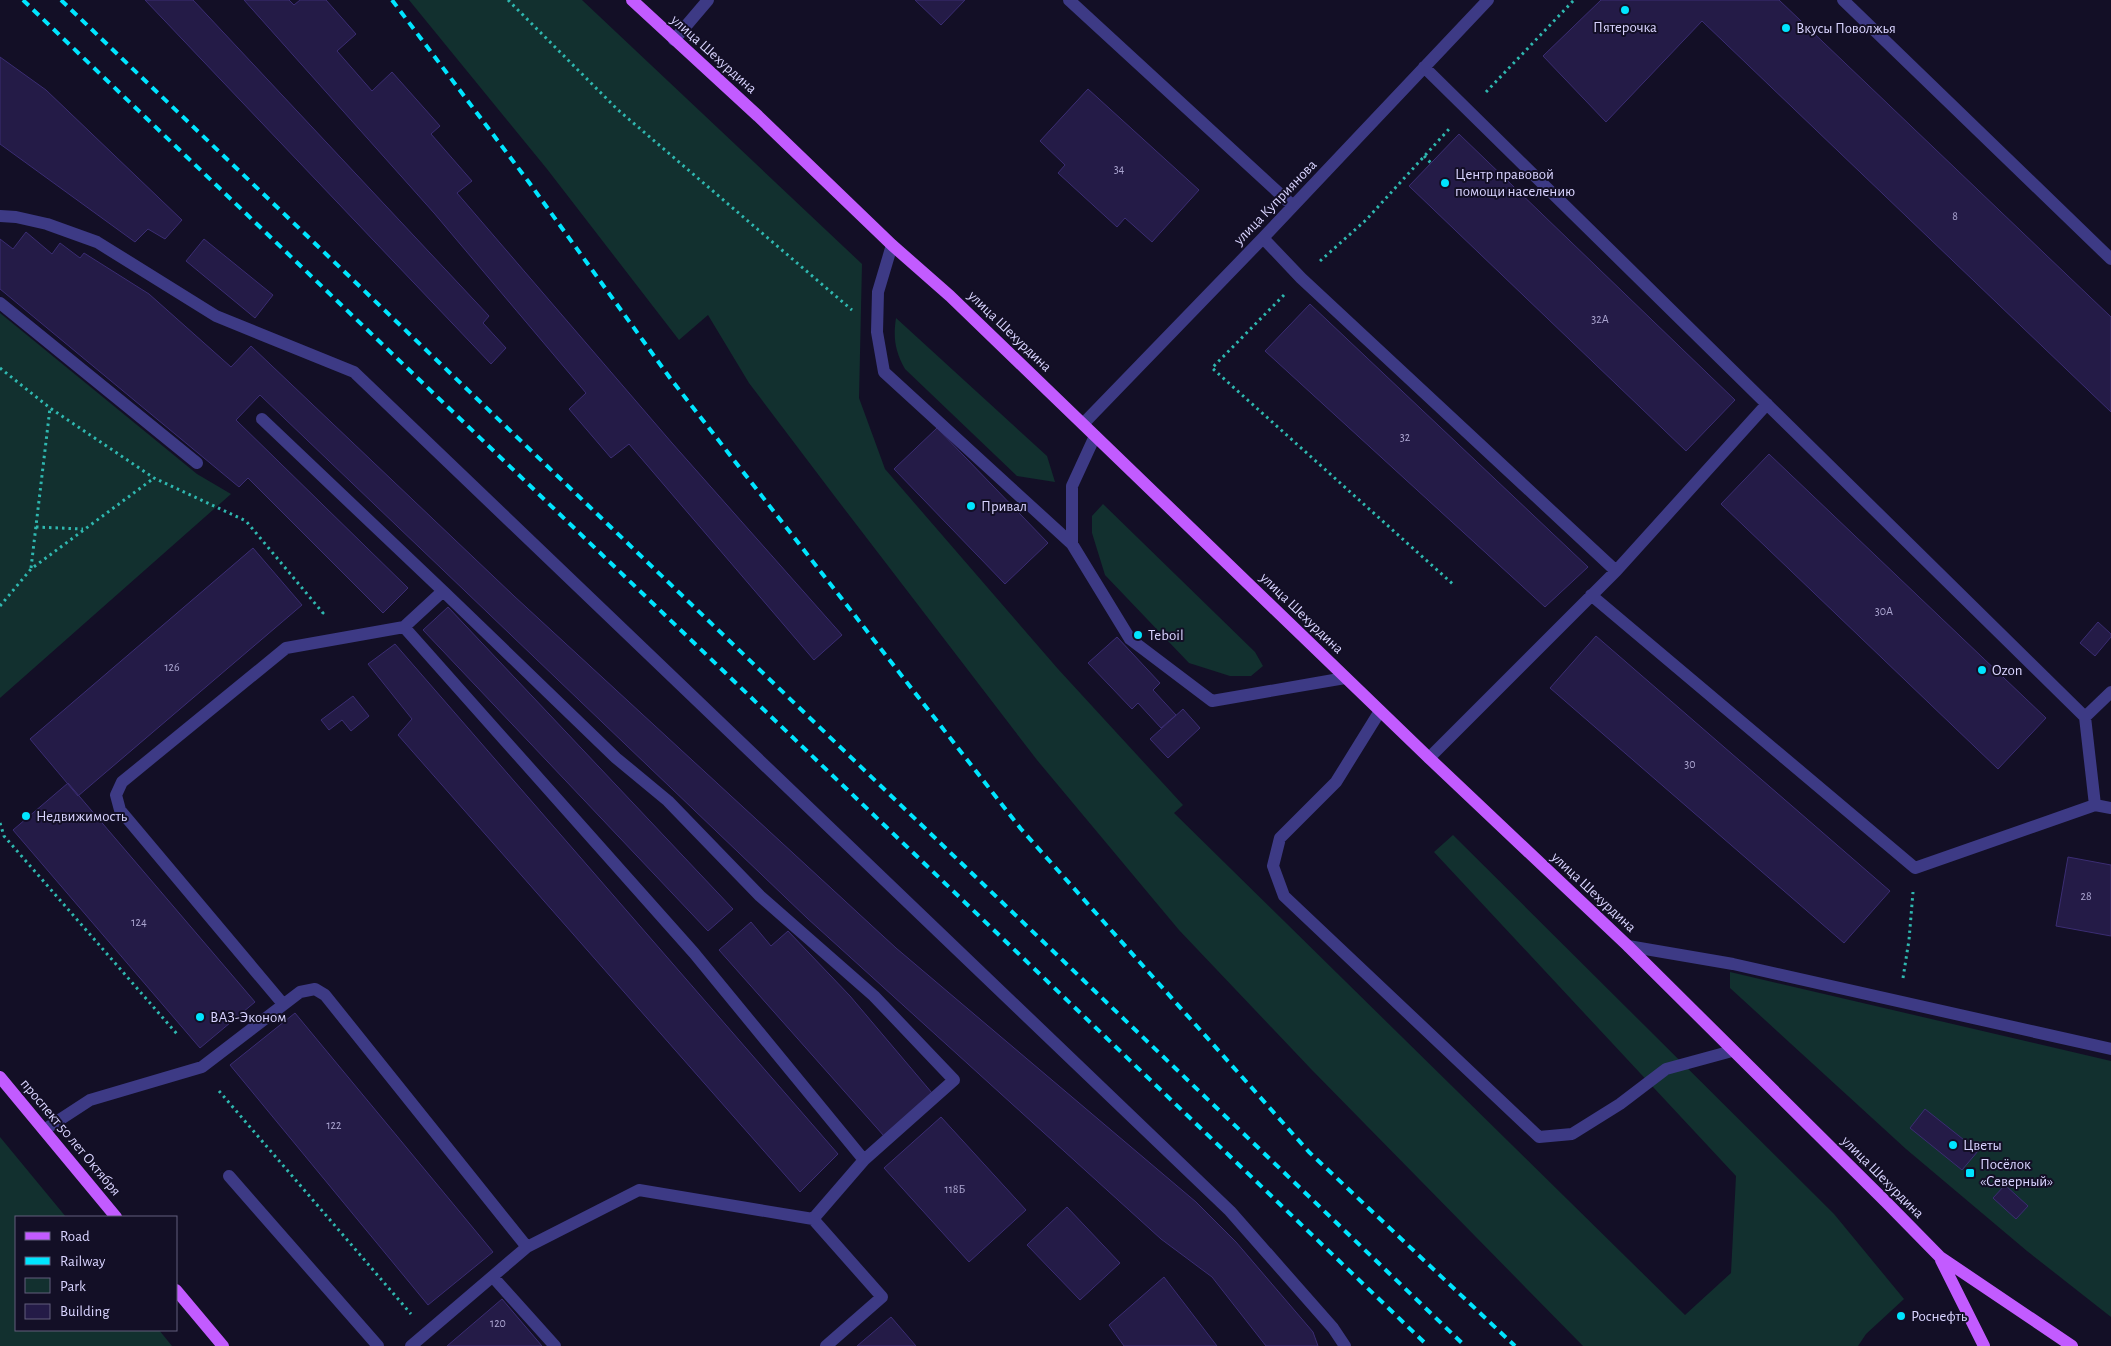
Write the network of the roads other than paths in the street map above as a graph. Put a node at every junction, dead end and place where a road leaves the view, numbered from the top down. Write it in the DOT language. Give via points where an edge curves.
graph roads {
  1 [pos="632,0"];
  2 [pos="708,0"];
  3 [pos="1069,0"];
  4 [pos="1488,0"];
  5 [pos="1843,0"];
  6 [pos="674,40"];
  7 [pos="1424,67"];
  8 [pos="1293,206"];
  9 [pos="0,216"];
  10 [pos="1263,238"];
  11 [pos="892,245"];
  12 [pos="2111,259"];
  13 [pos="0,303"];
  14 [pos="1767,404"];
  15 [pos="262,419"];
  16 [pos="1083,424"];
  17 [pos="1096,436"];
  18 [pos="197,463"];
  19 [pos="1072,544"];
  20 [pos="1616,571"];
  21 [pos="443,591"];
  22 [pos="1591,595"];
  23 [pos="404,627"];
  24 [pos="1345,678"];
  25 [pos="2111,692"];
  26 [pos="1380,711"];
  27 [pos="2085,717"];
  28 [pos="1429,758"];
  29 [pos="2095,805"];
  30 [pos="2111,808"];
  31 [pos="1628,946"];
  32 [pos="283,1004"];
  33 [pos="2111,1049"];
  34 [pos="1732,1051"];
  35 [pos="0,1077"];
  36 [pos="44,1130"];
  37 [pos="864,1160"];
  38 [pos="229,1176"];
  39 [pos="115,1216"];
  40 [pos="813,1219"];
  41 [pos="527,1247"];
  42 [pos="1940,1258"];
  43 [pos="493,1277"];
  44 [pos="178,1292"];
  45 [pos="222,1346"];
  46 [pos="378,1346"];
  47 [pos="411,1346"];
  48 [pos="554,1346"];
  49 [pos="826,1346"];
  50 [pos="1345,1346"];
  51 [pos="1984,1346"];
  52 [pos="2072,1346"];
  1 -- 6 [label="main road, улица Шехурдина"];
  2 -- 6 [label="street"];
  3 -- 8 [label="street"];
  4 -- 7 [label="street, улица Куприянова"];
  5 -- 12 [label="street"];
  6 -- 11 [label="main road, улица Шехурдина"];
  7 -- 8 [label="street, улица Куприянова"];
  7 -- 14 [label="street"];
  8 -- 10 [label="street, улица Куприянова"];
  9 -- 50 [label="street" via="47,224 97,242 216,316 354,372 1230,1212 1333,1328"];
  10 -- 16 [label="street, улица Куприянова"];
  10 -- 20 [label="street" via="1301,278"];
  11 -- 16 [label="main road, улица Шехурдина"];
  11 -- 19 [label="street" via="878,292 877,332 884,372"];
  13 -- 18 [label="street"];
  14 -- 20 [label="street"];
  14 -- 27 [label="street"];
  15 -- 21 [label="street"];
  16 -- 17 [label="main road, улица Шехурдина"];
  17 -- 19 [label="street" via="1072,486"];
  17 -- 24 [label="main road, улица Шехурдина"];
  19 -- 24 [label="street" via="1130,639 1212,701"];
  20 -- 22 [label="street"];
  21 -- 23 [label="street"];
  21 -- 37 [label="street" via="616,758 668,801 760,896 874,996 954,1080"];
  22 -- 28 [label="street"];
  22 -- 29 [label="street" via="1916,868"];
  23 -- 32 [label="street" via="286,648 122,782 116,795 120,810"];
  23 -- 37 [label="street" via="694,954"];
  24 -- 26 [label="main road, улица Шехурдина"];
  25 -- 27 [label="street"];
  26 -- 28 [label="main road, улица Шехурдина"];
  26 -- 34 [label="street" via="1336,782 1280,838 1273,866 1284,896 1539,1137 1572,1134 1620,1104 1666,1069"];
  27 -- 29 [label="street"];
  28 -- 31 [label="main road, улица Шехурдина"];
  29 -- 30 [label="street"];
  31 -- 33 [label="street" via="1733,964"];
  31 -- 34 [label="main road, улица Шехурдина"];
  32 -- 36 [label="street" via="202,1067 90,1100"];
  32 -- 41 [label="street" via="300,992 315,989 325,995"];
  34 -- 42 [label="main road, улица Шехурдина"];
  35 -- 36 [label="main road, проспект 50 лет Октября"];
  36 -- 39 [label="main road, проспект 50 лет Октября"];
  37 -- 40 [label="street"];
  38 -- 46 [label="street"];
  40 -- 41 [label="street" via="639,1190"];
  40 -- 49 [label="street" via="882,1297"];
  41 -- 43 [label="street"];
  42 -- 51 [label="main road, улица Шехурдина"];
  42 -- 52 [label="main road, улица Шехурдина"];
  43 -- 47 [label="street"];
  43 -- 48 [label="street"];
  44 -- 45 [label="main road"];
}
